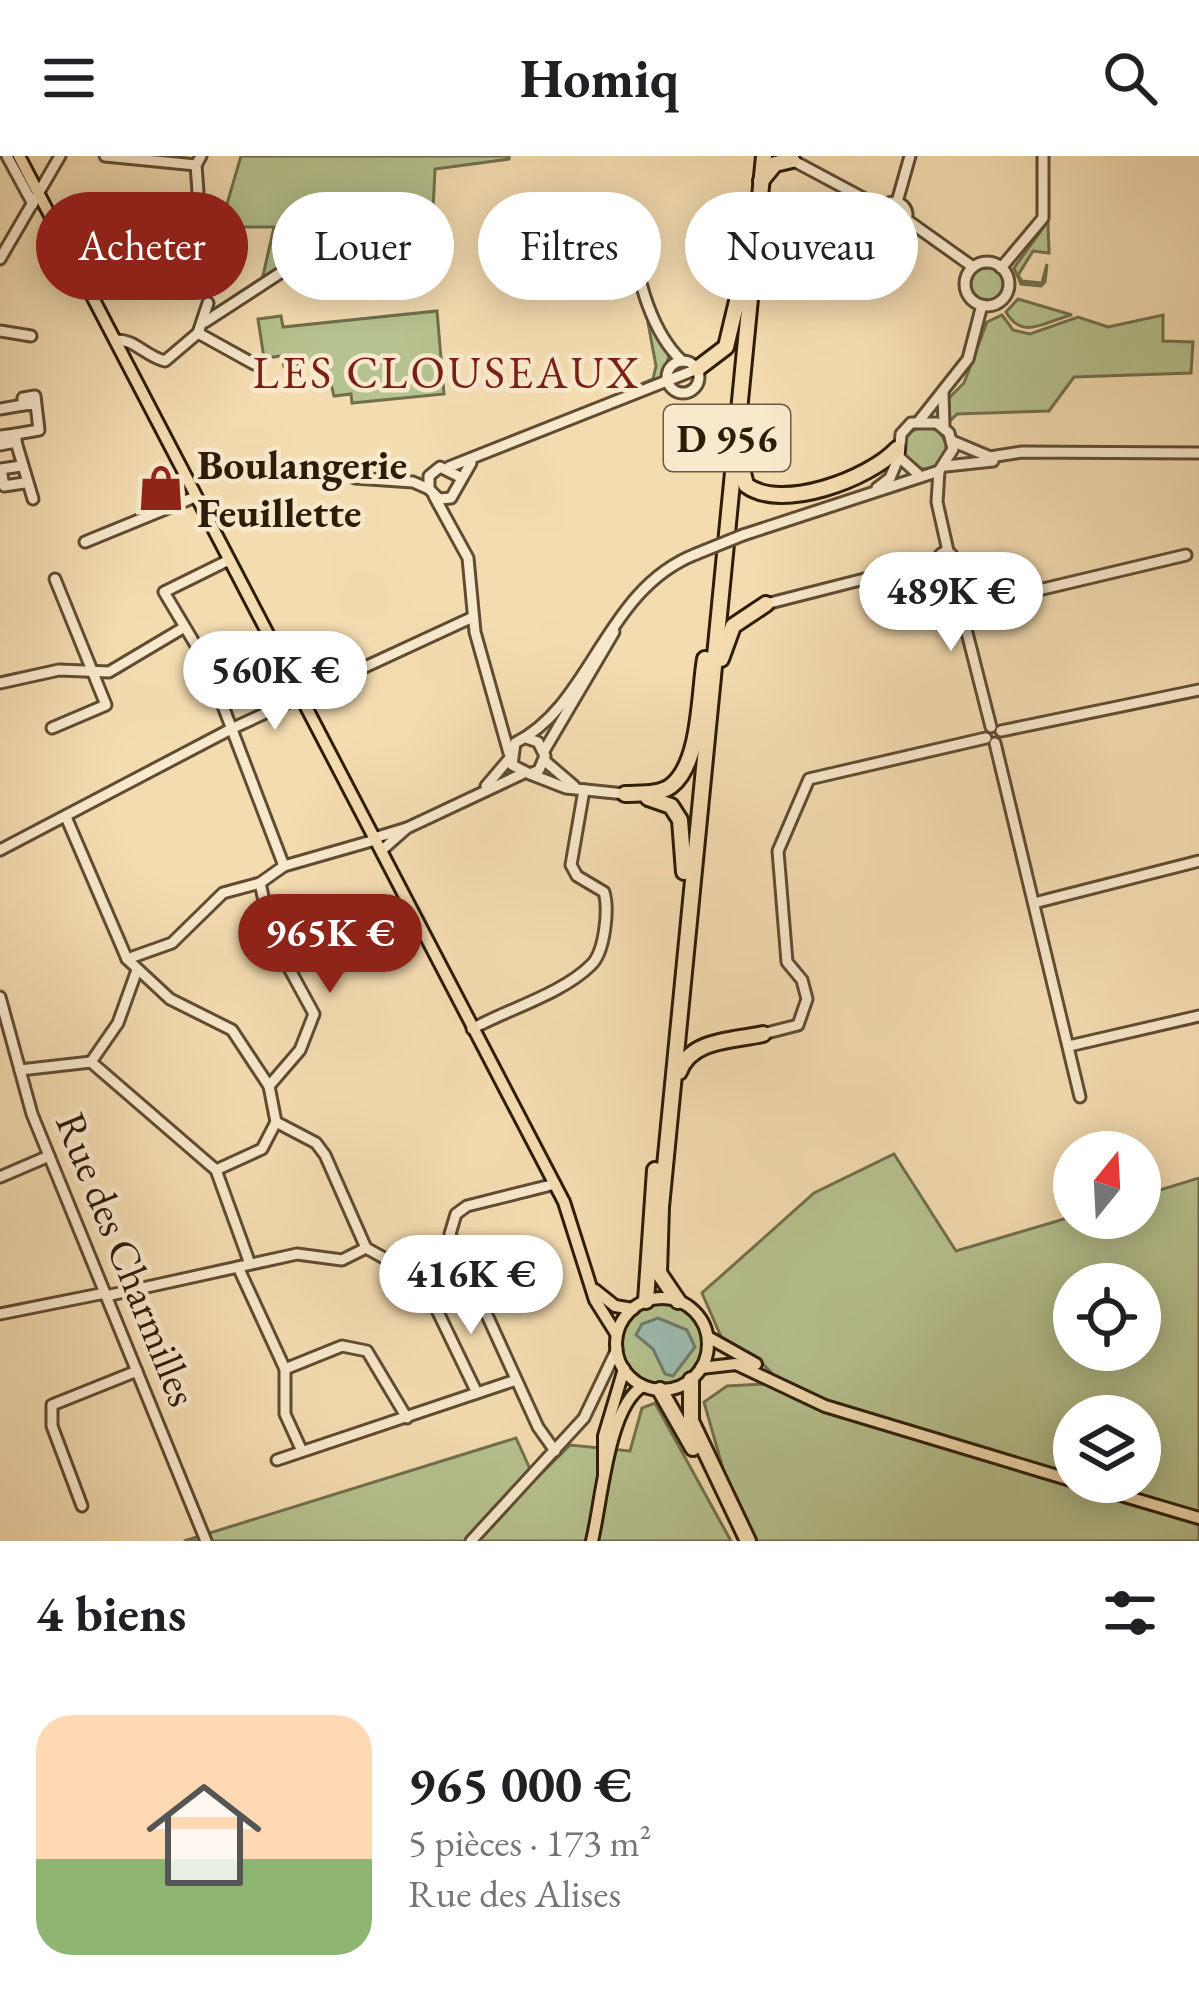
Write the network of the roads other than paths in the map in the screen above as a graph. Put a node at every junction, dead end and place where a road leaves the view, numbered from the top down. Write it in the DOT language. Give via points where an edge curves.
graph roads {
  1 [pos="7,156"];
  2 [pos="19,156"];
  3 [pos="60,156"];
  4 [pos="106,156"];
  5 [pos="760,156"];
  6 [pos="910,156"];
  7 [pos="1042,156"];
  8 [pos="792,160"];
  9 [pos="198,161"];
  10 [pos="761,181"];
  11 [pos="41,192"];
  12 [pos="198,192"];
  13 [pos="755,192"];
  14 [pos="852,192"];
  15 [pos="901,192"];
  16 [pos="36,198"];
  17 [pos="36,199"];
  18 [pos="36,202"];
  19 [pos="918,228"];
  20 [pos="0,259"];
  21 [pos="974,267"];
  22 [pos="1001,268"];
  23 [pos="272,278"];
  24 [pos="95,300"];
  25 [pos="647,300"];
  26 [pos="738,300"];
  27 [pos="741,300"];
  28 [pos="208,303"];
  29 [pos="982,305"];
  30 [pos="205,322"];
  31 [pos="0,331"];
  32 [pos="199,333"];
  33 [pos="31,336"];
  34 [pos="116,340"];
  35 [pos="676,363"];
  36 [pos="254,364"];
  37 [pos="697,369"];
  38 [pos="668,382"];
  39 [pos="949,383"];
  40 [pos="0,409"];
  41 [pos="919,421"];
  42 [pos="944,427"];
  43 [pos="736,434"];
  44 [pos="16,438"];
  45 [pos="0,440"];
  46 [pos="952,441"];
  47 [pos="898,453"];
  48 [pos="1199,453"];
  49 [pos="1009,455"];
  50 [pos="476,459"];
  51 [pos="21,466"];
  52 [pos="449,467"];
  53 [pos="943,468"];
  54 [pos="919,474"];
  55 [pos="429,476"];
  56 [pos="460,477"];
  57 [pos="355,478"];
  58 [pos="413,482"];
  59 [pos="24,483"];
  60 [pos="2,489"];
  61 [pos="432,493"];
  62 [pos="867,493"];
  63 [pos="195,497"];
  64 [pos="451,498"];
  65 [pos="33,499"];
  66 [pos="938,502"];
  67 [pos="450,526"];
  68 [pos="86,542"];
  69 [pos="1186,555"];
  70 [pos="946,559"];
  71 [pos="229,560"];
  72 [pos="55,579"];
  73 [pos="766,604"];
  74 [pos="963,608"];
  75 [pos="473,617"];
  76 [pos="183,628"];
  77 [pos="705,656"];
  78 [pos="93,671"];
  79 [pos="586,677"];
  80 [pos="0,682"];
  81 [pos="1199,689"];
  82 [pos="302,697"];
  83 [pos="501,718"];
  84 [pos="52,728"];
  85 [pos="231,729"];
  86 [pos="706,735"];
  87 [pos="993,735"];
  88 [pos="526,738"];
  89 [pos="509,756"];
  90 [pos="544,756"];
  91 [pos="527,774"];
  92 [pos="581,789"];
  93 [pos="481,791"];
  94 [pos="625,794"];
  95 [pos="65,817"];
  96 [pos="377,843"];
  97 [pos="0,850"];
  98 [pos="1199,861"];
  99 [pos="284,866"];
  100 [pos="684,872"];
  101 [pos="260,883"];
  102 [pos="1034,903"];
  103 [pos="127,959"];
  104 [pos="137,970"];
  105 [pos="0,997"];
  106 [pos="1199,1016"];
  107 [pos="472,1028"];
  108 [pos="763,1034"];
  109 [pos="1070,1046"];
  110 [pos="91,1062"];
  111 [pos="20,1070"];
  112 [pos="268,1086"];
  113 [pos="1080,1097"];
  114 [pos="669,1112"];
  115 [pos="276,1122"];
  116 [pos="49,1156"];
  117 [pos="216,1170"];
  118 [pos="0,1177"];
  119 [pos="555,1184"];
  120 [pos="366,1248"];
  121 [pos="244,1266"];
  122 [pos="592,1287"];
  123 [pos="106,1294"];
  124 [pos="678,1301"];
  125 [pos="639,1305"];
  126 [pos="0,1314"];
  127 [pos="617,1335"];
  128 [pos="708,1337"];
  129 [pos="617,1349"];
  130 [pos="624,1369"];
  131 [pos="285,1370"];
  132 [pos="137,1371"];
  133 [pos="696,1374"];
  134 [pos="516,1380"];
  135 [pos="782,1384"];
  136 [pos="643,1385"];
  137 [pos="660,1390"];
  138 [pos="477,1393"];
  139 [pos="407,1418"];
  140 [pos="301,1449"];
  141 [pos="554,1451"];
  142 [pos="277,1460"];
  143 [pos="1053,1475"];
  144 [pos="605,1483"];
  145 [pos="1148,1503"];
  146 [pos="82,1506"];
  147 [pos="1199,1518"];
  148 [pos="206,1541"];
  149 [pos="471,1541"];
  150 [pos="592,1541"];
  151 [pos="744,1541"];
  1 -- 17 [label="street"];
  2 -- 16 [label="main road"];
  3 -- 11 [label="street"];
  4 -- 9 [label="street"];
  5 -- 10 [label="highway, D 956"];
  5 -- 13 [label="highway, D 956"];
  6 -- 15 [label="street"];
  7 -- 22 [label="street" via="1043,218"];
  8 -- 10 [label="highway" via="775,164"];
  8 -- 14 [label="street"];
  9 -- 12 [label="street"];
  10 -- 43 [label="highway, D 956"];
  18 -- 20 [label="street"];
  19 -- 21 [label="street"];
  21 -- 22 [label="street"];
  21 -- 29 [label="street" via="965,286"];
  22 -- 29 [label="street" via="1005,296"];
  23 -- 30 [label="street"];
  24 -- 34 [label="main road"];
  25 -- 35 [label="street"];
  26 -- 37 [label="highway" via="729,340"];
  27 -- 77 [label="highway, D 956"];
  28 -- 30 [label="street"];
  29 -- 39 [label="street" via="968,359"];
  30 -- 32 [label="street"];
  31 -- 33 [label="street"];
  32 -- 34 [label="street" via="165,361"];
  32 -- 36 [label="street"];
  34 -- 63 [label="main road"];
  35 -- 37 [label="street"];
  35 -- 38 [label="street"];
  37 -- 38 [label="street"];
  37 -- 38 [label="street" via="691,391 677,392"];
  38 -- 50 [label="street"];
  39 -- 41 [label="street"];
  39 -- 42 [label="street" via="939,404"];
  40 -- 44 [label="street" via="34,396 39,430"];
  41 -- 42 [label="street"];
  41 -- 47 [label="street" via="904,429"];
  42 -- 46 [label="street"];
  43 -- 47 [label="highway, D 956" via="746,485 772,496 849,481"];
  43 -- 86 [label="highway, D 956"];
  44 -- 45 [label="street"];
  44 -- 51 [label="street"];
  46 -- 49 [label="street" via="977,455"];
  46 -- 53 [label="street"];
  47 -- 54 [label="street"];
  47 -- 62 [label="street" via="890,478"];
  48 -- 49 [label="street"];
  49 -- 53 [label="street"];
  50 -- 52 [label="street"];
  50 -- 56 [label="street"];
  51 -- 59 [label="street"];
  51 -- 60 [label="street" via="1,469"];
  52 -- 55 [label="street"];
  52 -- 56 [label="street"];
  53 -- 54 [label="street"];
  53 -- 66 [label="street"];
  54 -- 62 [label="street"];
  54 -- 66 [label="street"];
  55 -- 58 [label="street"];
  55 -- 61 [label="street"];
  56 -- 64 [label="street"];
  57 -- 58 [label="street"];
  58 -- 61 [label="street"];
  59 -- 60 [label="street"];
  59 -- 65 [label="street"];
  61 -- 64 [label="street"];
  61 -- 67 [label="street"];
  62 -- 79 [label="street, bridge" via="662,571 630,602"];
  63 -- 68 [label="street"];
  63 -- 71 [label="main road"];
  64 -- 67 [label="street"];
  66 -- 70 [label="street"];
  67 -- 75 [label="street" via="468,558"];
  69 -- 74 [label="street"];
  70 -- 73 [label="street"];
  70 -- 74 [label="street"];
  71 -- 76 [label="street" via="164,592"];
  71 -- 82 [label="main road"];
  72 -- 78 [label="street"];
  73 -- 86 [label="highway, D 956" via="729,631"];
  74 -- 87 [label="street"];
  75 -- 82 [label="street"];
  75 -- 83 [label="street"];
  76 -- 78 [label="street" via="109,672"];
  76 -- 85 [label="street" via="207,664"];
  77 -- 94 [label="highway, D 956" via="680,776 660,791"];
  77 -- 100 [label="highway, D 956"];
  78 -- 80 [label="street"];
  78 -- 84 [label="street" via="106,704"];
  79 -- 88 [label="street"];
  79 -- 90 [label="street"];
  81 -- 87 [label="street"];
  82 -- 85 [label="street"];
  82 -- 96 [label="main road"];
  83 -- 88 [label="street"];
  83 -- 89 [label="street"];
  85 -- 95 [label="street"];
  85 -- 99 [label="street"];
  86 -- 114 [label="highway, D 956"];
  87 -- 102 [label="street"];
  87 -- 108 [label="street" via="809,779 778,851 787,962 802,980 807,1010 798,1025"];
  88 -- 89 [label="street"];
  88 -- 90 [label="street"];
  89 -- 91 [label="street"];
  89 -- 93 [label="street"];
  90 -- 91 [label="street"];
  90 -- 92 [label="street"];
  91 -- 92 [label="street"];
  91 -- 93 [label="street"];
  92 -- 94 [label="street"];
  92 -- 107 [label="street" via="571,865 607,901 598,956"];
  93 -- 96 [label="street"];
  94 -- 100 [label="highway, D 956" via="675,811"];
  95 -- 97 [label="street"];
  95 -- 103 [label="street"];
  96 -- 99 [label="street"];
  96 -- 107 [label="main road"];
  98 -- 102 [label="street"];
  99 -- 101 [label="street"];
  100 -- 125 [label="highway, D 956"];
  101 -- 103 [label="street" via="223,893 172,943"];
  101 -- 112 [label="street" via="272,937 314,1013 300,1050"];
  102 -- 109 [label="street"];
  103 -- 104 [label="street"];
  104 -- 110 [label="street" via="118,1023"];
  104 -- 112 [label="street" via="170,999 232,1030"];
  105 -- 111 [label="street, Rue des Charmilles"];
  106 -- 109 [label="street"];
  107 -- 119 [label="main road"];
  108 -- 114 [label="highway" via="691,1052"];
  109 -- 113 [label="street"];
  110 -- 111 [label="street"];
  110 -- 117 [label="street"];
  111 -- 116 [label="street, Rue des Charmilles"];
  112 -- 115 [label="street"];
  114 -- 124 [label="highway, D 956" via="658,1261 662,1283"];
  115 -- 117 [label="street" via="262,1149"];
  115 -- 120 [label="street" via="325,1155"];
  116 -- 118 [label="street"];
  116 -- 123 [label="street, Rue des Charmilles"];
  117 -- 121 [label="street"];
  119 -- 122 [label="main road"];
  119 -- 134 [label="street" via="466,1206 452,1221 453,1244"];
  120 -- 121 [label="street" via="342,1260 297,1254"];
  120 -- 138 [label="street" via="422,1279"];
  121 -- 123 [label="street"];
  121 -- 131 [label="street"];
  122 -- 125 [label="main road" via="608,1303"];
  122 -- 127 [label="main road"];
  123 -- 126 [label="street"];
  123 -- 132 [label="street, Rue des Charmilles"];
  124 -- 125 [label="main road"];
  124 -- 128 [label="main road" via="695,1312"];
  125 -- 127 [label="main road"];
  127 -- 129 [label="main road"];
  128 -- 133 [label="main road"];
  128 -- 135 [label="main road"];
  129 -- 130 [label="main road"];
  129 -- 141 [label="street" via="584,1418"];
  130 -- 136 [label="main road"];
  130 -- 144 [label="main road" via="604,1436"];
  131 -- 139 [label="street" via="342,1346 367,1351"];
  131 -- 140 [label="street" via="285,1414"];
  132 -- 146 [label="street" via="52,1405"];
  132 -- 148 [label="street, Rue des Charmilles"];
  133 -- 135 [label="main road" via="736,1364"];
  133 -- 137 [label="main road"];
  133 -- 151 [label="highway" via="691,1421"];
  134 -- 138 [label="street"];
  134 -- 141 [label="street"];
  135 -- 143 [label="main road" via="825,1406"];
  136 -- 137 [label="main road"];
  136 -- 144 [label="main road" via="620,1410"];
  137 -- 151 [label="highway"];
  138 -- 139 [label="street"];
  139 -- 140 [label="street"];
  140 -- 142 [label="street"];
  141 -- 149 [label="street"];
  144 -- 150 [label="main road"];
  145 -- 147 [label="main road"];
}
